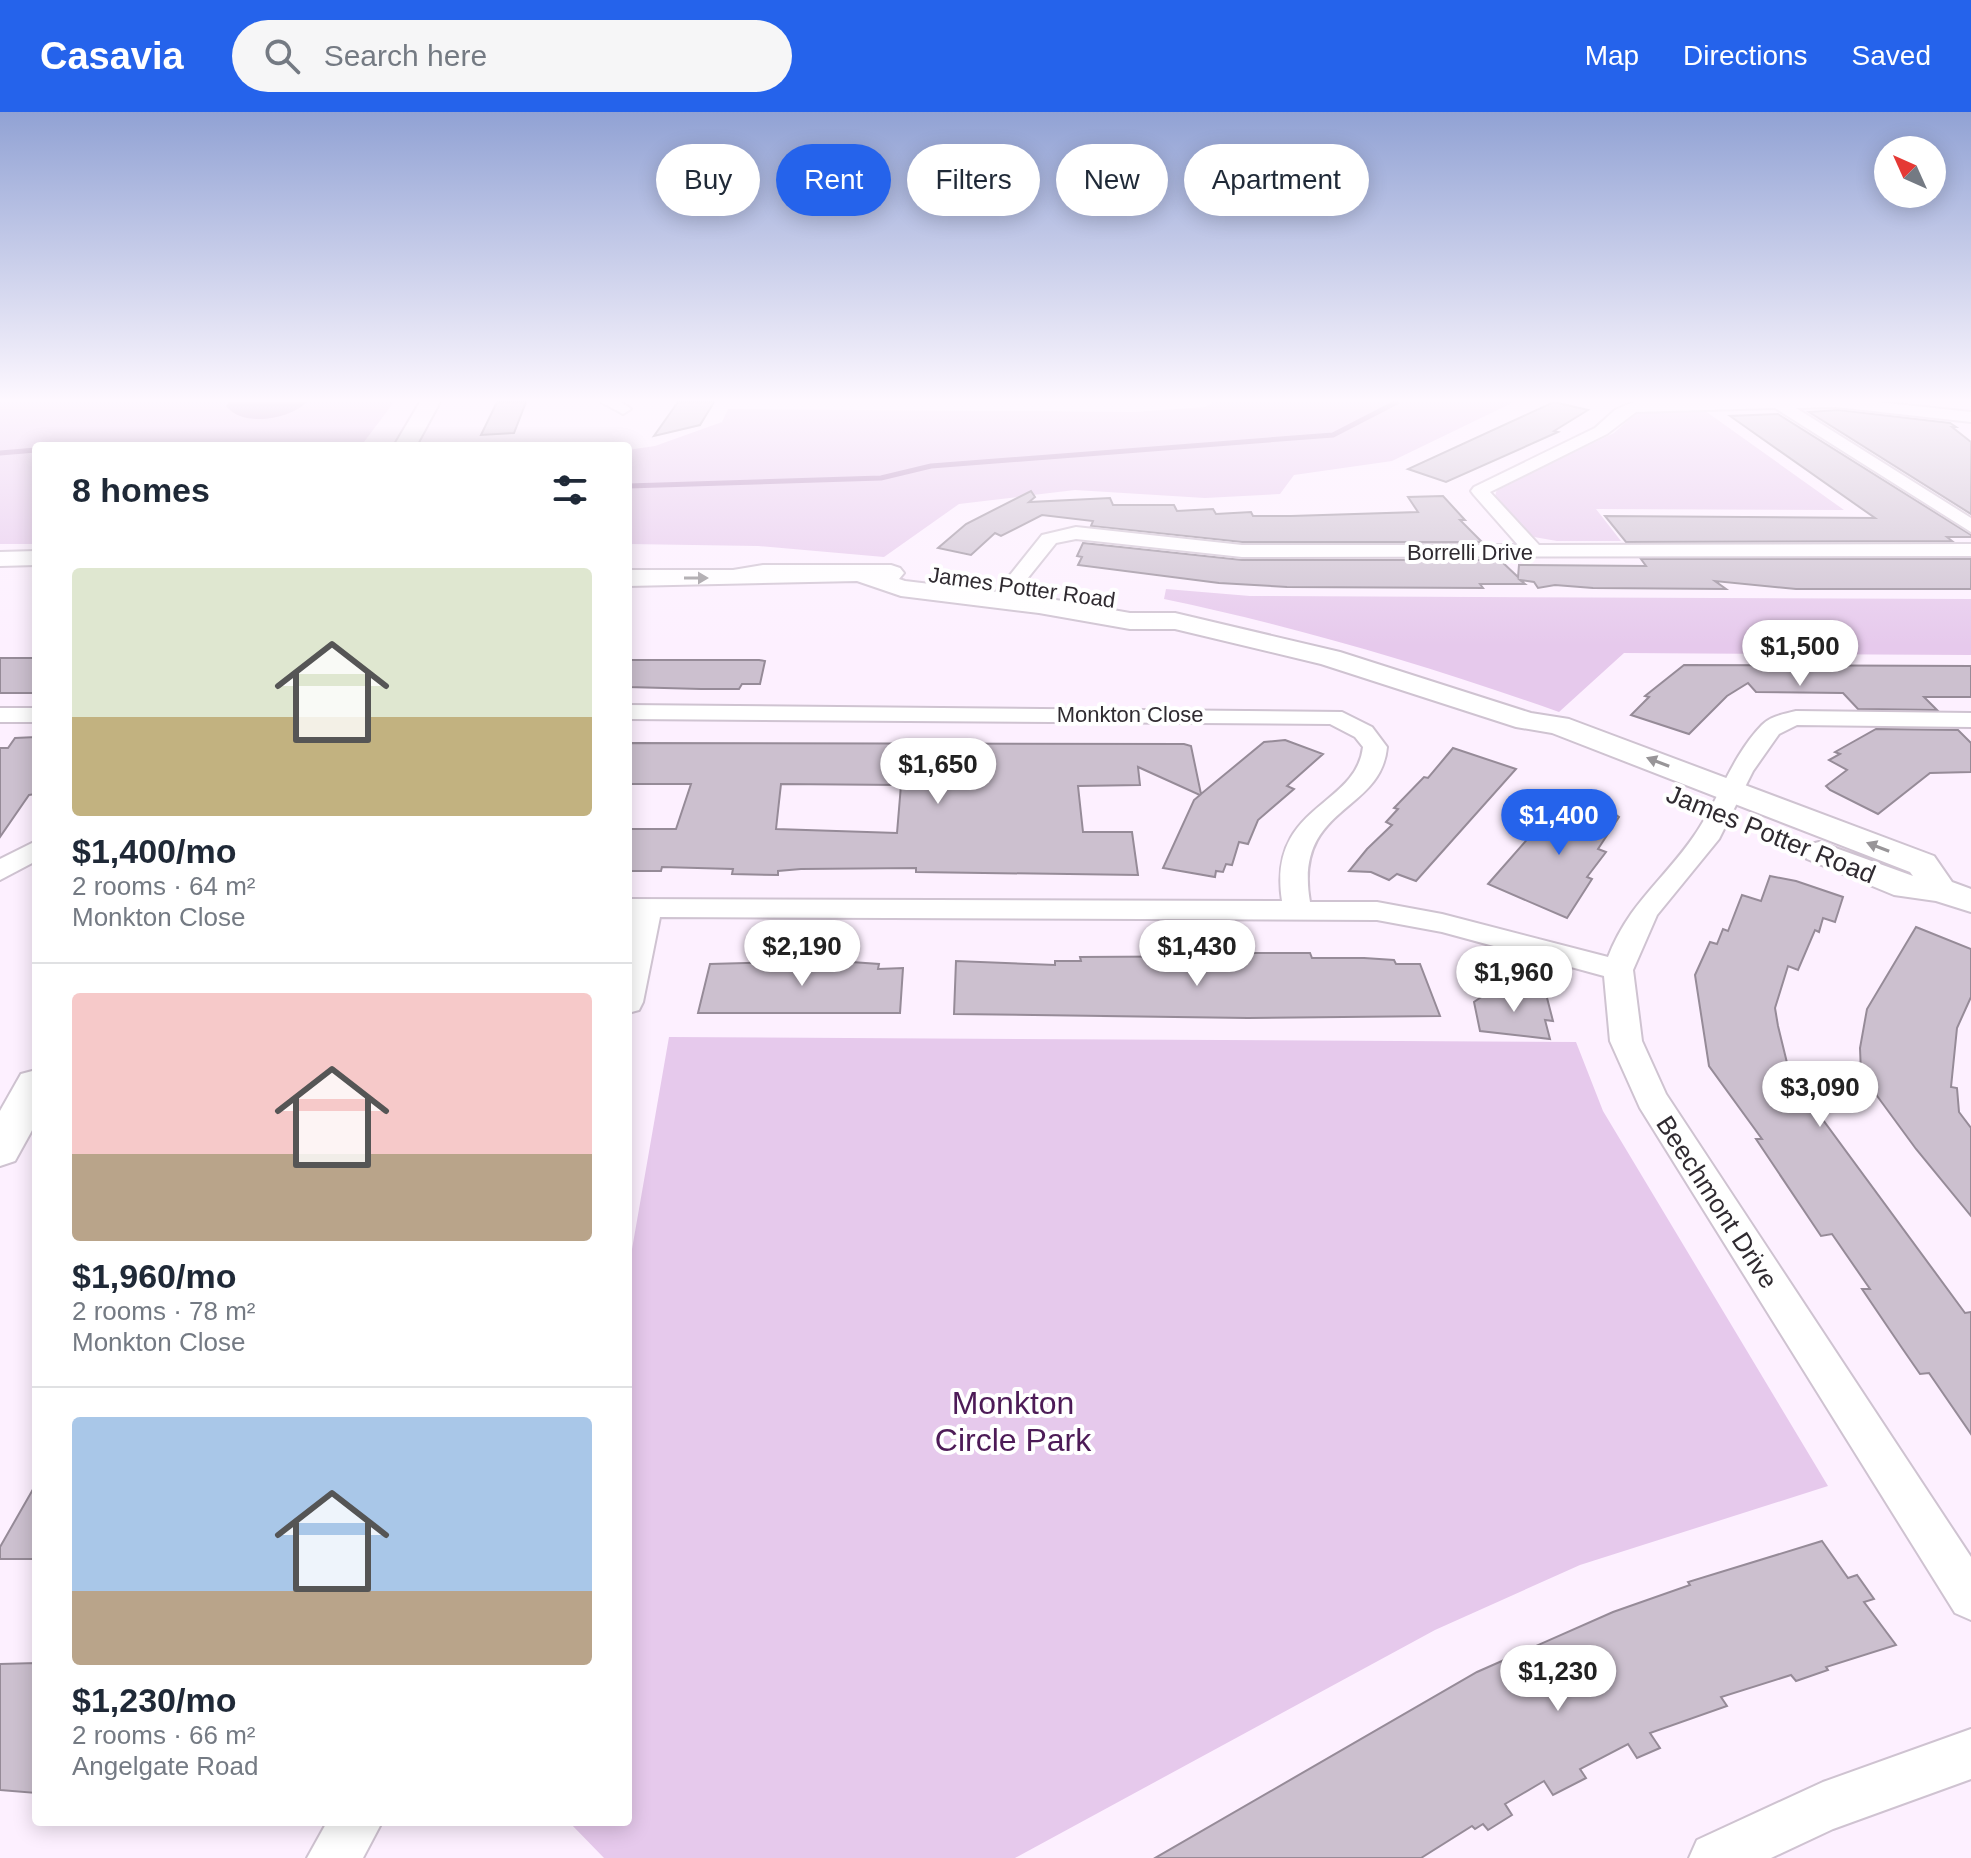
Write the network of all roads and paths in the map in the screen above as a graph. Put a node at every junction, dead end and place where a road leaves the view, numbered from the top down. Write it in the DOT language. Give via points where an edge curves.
graph roads {
  1 [pos="1490,483"];
  2 [pos="1904,483"];
  3 [pos="1971,526"];
  4 [pos="1971,550"];
  5 [pos="1535,552"];
  6 [pos="632,556"];
  7 [pos="763,573"];
  8 [pos="632,578"];
  9 [pos="1006,592"];
  10 [pos="632,712"];
  11 [pos="0,715"];
  12 [pos="32,715"];
  13 [pos="1971,720"];
  14 [pos="1725,802"];
  15 [pos="32,851"];
  16 [pos="0,871"];
  17 [pos="1955,896"];
  18 [pos="638,908"];
  19 [pos="1298,910"];
  20 [pos="632,964"];
  21 [pos="1618,970"];
  22 [pos="32,1092"];
  23 [pos="0,1149"];
  24 [pos="1971,1597"];
  25 [pos="1971,1754"];
  26 [pos="354,1826"];
  27 [pos="333,1858"];
  28 [pos="1715,1858"];
  1 -- 5 [label="street" via="1480,491"];
  2 -- 3 [label="street"];
  4 -- 5 [label="street, Borrelli Drive"];
  5 -- 9 [label="street, Borrelli Drive" via="1242,551 1076,533 1049,539"];
  6 -- 7 [label="main road, James Potter Road" via="741,558"];
  8 -- 7 [label="main road, James Potter Road, one-way"];
  7 -- 9 [label="main road, James Potter Road" via="865,575 901,588"];
  9 -- 14 [label="main road, James Potter Road" via="1130,621 1175,621 1330,658 1527,721 1533,740"];
  10 -- 19 [label="street, Monkton Close" via="1334,717 1366,732 1379,752 1372,768 1309,829 1299,846 1293,882"];
  11 -- 12 [label="street"];
  13 -- 14 [label="street, Beechmont Drive" via="1781,722 1748,760"];
  14 -- 17 [label="main road, James Potter Road" via="1906,887"];
  14 -- 21 [label="street, Beechmont Drive" via="1706,839 1645,911"];
  15 -- 16 [label="street"];
  18 -- 19 [label="street"];
  18 -- 20 [label="street"];
  19 -- 21 [label="street" via="1412,917"];
  21 -- 24 [label="street, Beechmont Drive" via="1626,1041 1652,1099"];
  22 -- 23 [label="main road"];
  25 -- 28 [label="street" via="1823,1807"];
  26 -- 27 [label="street"];
}
